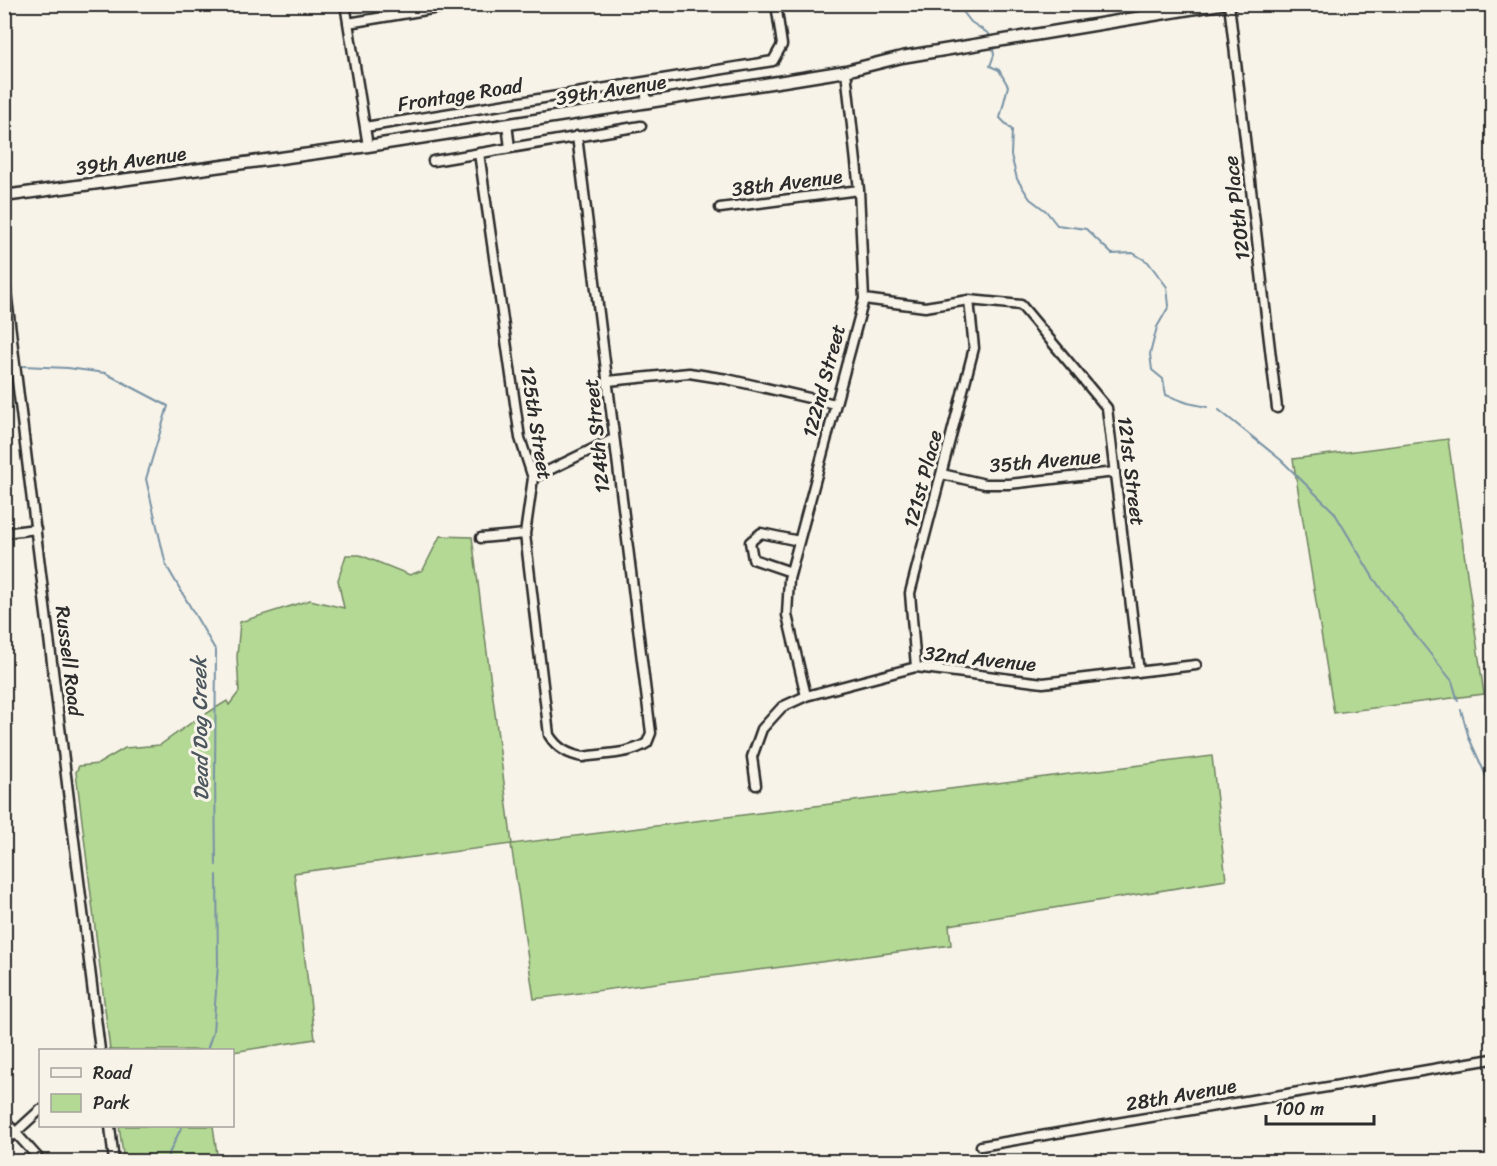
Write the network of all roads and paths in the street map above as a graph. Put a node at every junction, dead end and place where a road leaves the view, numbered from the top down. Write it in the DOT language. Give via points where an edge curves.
graph roads {
  1 [pos="345,4"];
  2 [pos="462,4"];
  3 [pos="776,4"];
  4 [pos="1220,4"];
  5 [pos="1230,4"];
  6 [pos="348,23"];
  7 [pos="846,71"];
  8 [pos="644,82"];
  9 [pos="648,102"];
  10 [pos="507,124"];
  11 [pos="641,126"];
  12 [pos="365,127"];
  13 [pos="577,136"];
  14 [pos="368,146"];
  15 [pos="510,148"];
  16 [pos="479,153"];
  17 [pos="433,161"];
  18 [pos="859,190"];
  19 [pos="4,196"];
  20 [pos="720,208"];
  21 [pos="4,275"];
  22 [pos="864,299"];
  23 [pos="969,300"];
  24 [pos="608,381"];
  25 [pos="835,404"];
  26 [pos="1277,408"];
  27 [pos="614,439"];
  28 [pos="1115,472"];
  29 [pos="942,474"];
  30 [pos="533,478"];
  31 [pos="36,529"];
  32 [pos="4,533"];
  33 [pos="525,534"];
  34 [pos="481,538"];
  35 [pos="799,541"];
  36 [pos="791,572"];
  37 [pos="1196,665"];
  38 [pos="916,668"];
  39 [pos="1139,672"];
  40 [pos="806,696"];
  41 [pos="549,735"];
  42 [pos="756,784"];
  43 [pos="100,1049"];
  44 [pos="1492,1059"];
  45 [pos="39,1111"];
  46 [pos="4,1120"];
  47 [pos="110,1127"];
  48 [pos="16,1132"];
  49 [pos="4,1143"];
  50 [pos="981,1146"];
  51 [pos="42,1161"];
  52 [pos="114,1161"];
  1 -- 6 [label="street"];
  2 -- 6 [label="street"];
  3 -- 8 [label="street, Frontage Road" via="782,45 773,61"];
  4 -- 7 [label="main road, 39th Avenue" via="902,57"];
  5 -- 26 [label="street, 120th Place"];
  6 -- 12 [label="street"];
  7 -- 9 [label="main road, 39th Avenue"];
  7 -- 18 [label="street, 122nd Street"];
  8 -- 9 [label="street"];
  8 -- 12 [label="street, Frontage Road"];
  9 -- 10 [label="main road, 39th Avenue"];
  10 -- 14 [label="main road, 39th Avenue"];
  10 -- 15 [label="street"];
  11 -- 13 [label="street, 39th Avenue"];
  12 -- 14 [label="street"];
  13 -- 15 [label="street, 39th Avenue"];
  13 -- 24 [label="street, 124th Street"];
  14 -- 19 [label="main road, 39th Avenue"];
  15 -- 16 [label="street, 39th Avenue"];
  16 -- 17 [label="street, 39th Avenue"];
  16 -- 30 [label="street, 125th Street" via="520,438"];
  18 -- 20 [label="street, 38th Avenue"];
  18 -- 22 [label="street, 122nd Street"];
  21 -- 31 [label="street, Russell Road"];
  22 -- 23 [label="street" via="925,307"];
  22 -- 25 [label="street, 122nd Street"];
  23 -- 28 [label="street, 121st Street" via="1021,305 1107,408"];
  23 -- 29 [label="street, 121st Place" via="974,348"];
  24 -- 25 [label="street" via="689,373"];
  24 -- 27 [label="street, 124th Street"];
  25 -- 35 [label="street, 122nd Street"];
  27 -- 30 [label="street"];
  27 -- 41 [label="street, 124th Street" via="651,733 647,743 637,749 583,757 556,746"];
  28 -- 29 [label="street, 35th Avenue" via="985,484"];
  28 -- 39 [label="street, 121st Street"];
  29 -- 38 [label="street, 121st Place" via="910,593"];
  30 -- 33 [label="street, 125th Street"];
  31 -- 32 [label="street"];
  31 -- 43 [label="street, Russell Road"];
  33 -- 34 [label="street"];
  33 -- 41 [label="street, 125th Street"];
  35 -- 36 [label="street, 122nd Street"];
  35 -- 36 [label="street" via="761,533 750,542 753,559"];
  36 -- 40 [label="street, 122nd Street" via="787,615"];
  37 -- 39 [label="street, 32nd Avenue"];
  38 -- 39 [label="street, 32nd Avenue" via="1043,683"];
  38 -- 40 [label="street, 32nd Avenue"];
  40 -- 42 [label="street, 32nd Avenue" via="782,707 762,729 752,757"];
  44 -- 50 [label="street, 28th Avenue"];
  45 -- 48 [label="street"];
  46 -- 48 [label="street"];
  47 -- 52 [label="street"];
  48 -- 49 [label="street"];
  48 -- 51 [label="street"];
}
